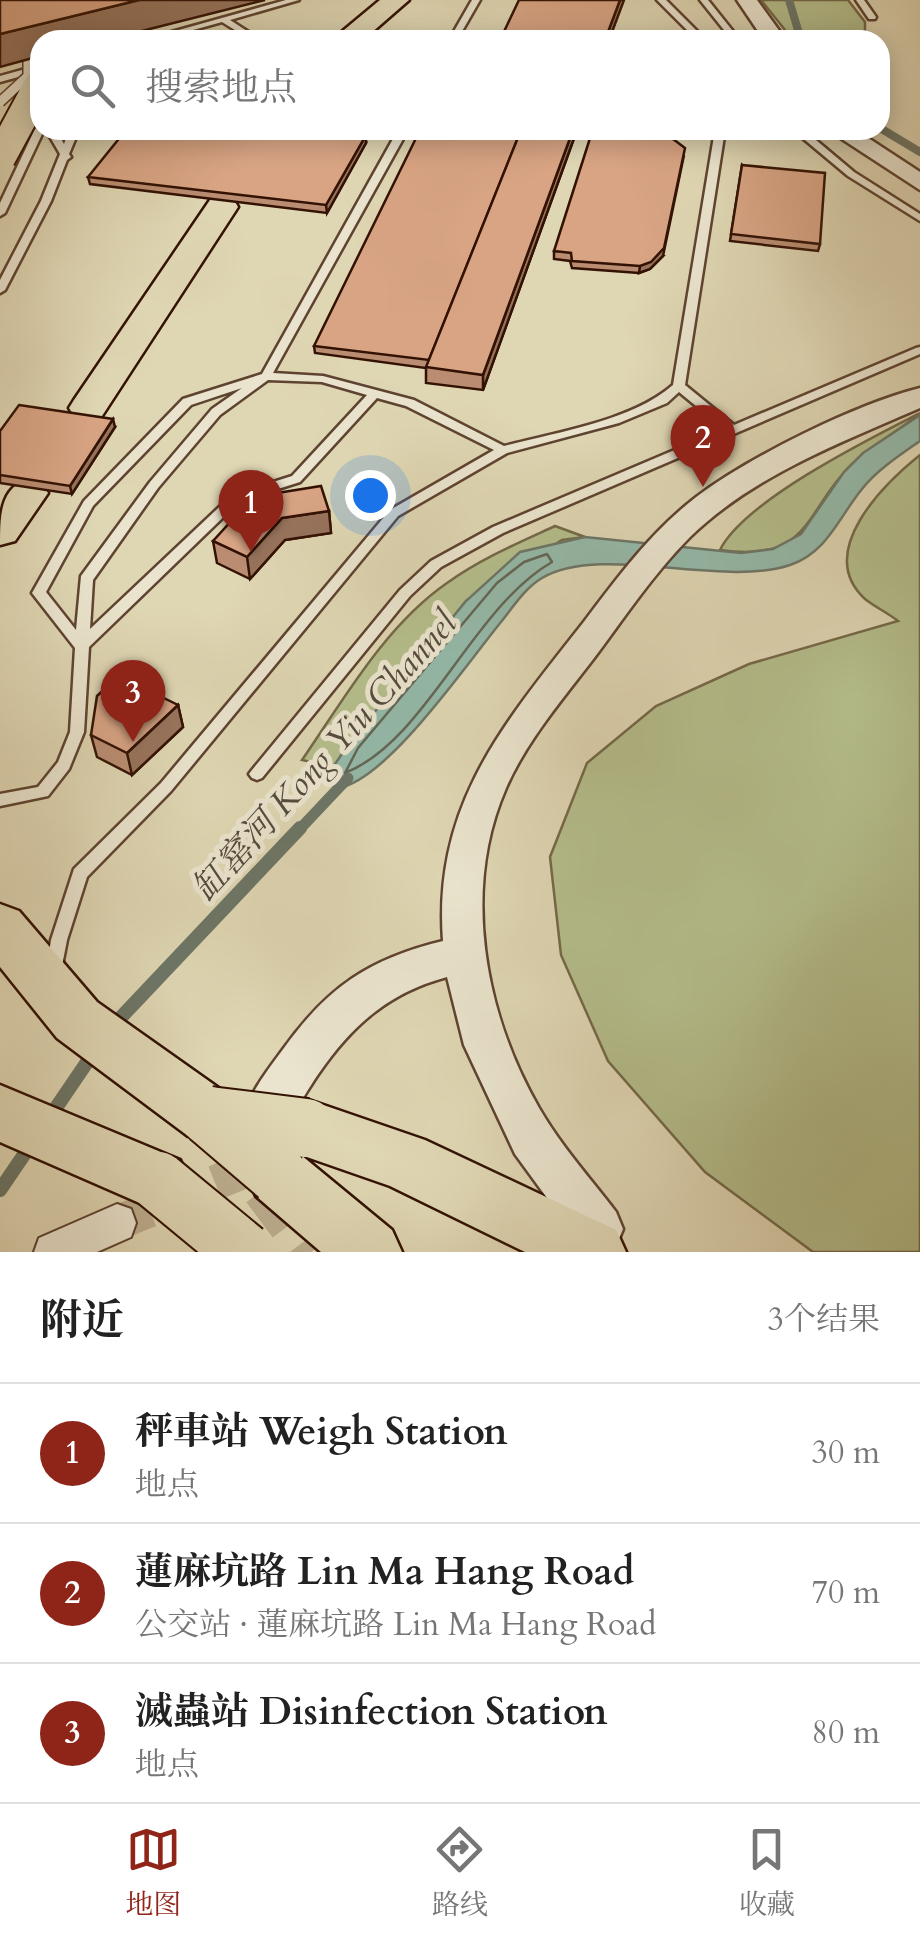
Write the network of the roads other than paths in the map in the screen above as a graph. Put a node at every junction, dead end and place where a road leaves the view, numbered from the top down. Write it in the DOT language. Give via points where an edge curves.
graph roads {
  1 [pos="396,0"];
  2 [pos="476,0"];
  3 [pos="661,0"];
  4 [pos="704,0"];
  5 [pos="747,0"];
  6 [pos="860,0"];
  7 [pos="292,1"];
  8 [pos="222,11"];
  9 [pos="872,17"];
  10 [pos="147,30"];
  11 [pos="245,30"];
  12 [pos="358,30"];
  13 [pos="459,30"];
  14 [pos="692,30"];
  15 [pos="728,30"];
  16 [pos="768,30"];
  17 [pos="13,53"];
  18 [pos="30,63"];
  19 [pos="30,70"];
  20 [pos="30,70"];
  21 [pos="30,71"];
  22 [pos="0,81"];
  23 [pos="0,107"];
  24 [pos="30,111"];
  25 [pos="35,140"];
  26 [pos="57,140"];
  27 [pos="71,140"];
  28 [pos="397,140"];
  29 [pos="718,140"];
  30 [pos="810,140"];
  31 [pos="855,140"];
  32 [pos="66,157"];
  33 [pos="0,158"];
  34 [pos="920,183"];
  35 [pos="222,207"];
  36 [pos="1,211"];
  37 [pos="920,218"];
  38 [pos="0,290"];
  39 [pos="920,350"];
  40 [pos="266,376"];
  41 [pos="679,386"];
  42 [pos="374,394"];
  43 [pos="920,398"];
  44 [pos="88,408"];
  45 [pos="733,430"];
  46 [pos="503,450"];
  47 [pos="27,492"];
  48 [pos="0,531"];
  49 [pos="81,646"];
  50 [pos="257,774"];
  51 [pos="0,800"];
  52 [pos="0,927"];
  53 [pos="465,954"];
  54 [pos="64,1005"];
  55 [pos="269,1108"];
  56 [pos="0,1113"];
  57 [pos="209,1116"];
  58 [pos="138,1202"];
  59 [pos="597,1240"];
  60 [pos="53,1252"];
  61 [pos="193,1252"];
  62 [pos="244,1252"];
  63 [pos="370,1252"];
  1 -- 12 [label="highway"];
  2 -- 13 [label="lane"];
  3 -- 14 [label="lane"];
  4 -- 15 [label="lane"];
  5 -- 16 [label="street"];
  6 -- 9 [label="lane"];
  7 -- 8 [label="lane"];
  8 -- 10 [label="highway"];
  8 -- 11 [label="lane"];
  17 -- 18 [label="lane"];
  19 -- 23 [label="lane, bridge"];
  20 -- 33 [label="highway, bridge"];
  21 -- 22 [label="lane"];
  22 -- 23 [label="highway, bridge"];
  23 -- 24 [label="lane"];
  25 -- 36 [label="lane"];
  26 -- 32 [label="lane"];
  27 -- 32 [label="lane"];
  28 -- 40 [label="lane"];
  29 -- 41 [label="lane"];
  30 -- 37 [label="lane"];
  31 -- 34 [label="street"];
  32 -- 38 [label="lane"];
  35 -- 44 [label="highway"];
  39 -- 45 [label="lane"];
  40 -- 42 [label="lane" via="323,379"];
  40 -- 49 [label="lane" via="190,440 86,579"];
  40 -- 49 [label="lane" via="188,402 88,504 40,593"];
  41 -- 45 [label="lane"];
  41 -- 46 [label="lane" via="615,420"];
  42 -- 46 [label="lane" via="410,404"];
  42 -- 49 [label="lane" via="296,479 236,498"];
  43 -- 53 [label="street" via="770,463 680,528 532,717 484,792 466,869"];
  45 -- 50 [label="lane" via="498,530 436,564 404,593"];
  46 -- 54 [label="lane" via="394,513 166,787 80,874 60,940"];
  47 -- 48 [label="highway"];
  49 -- 51 [label="lane" via="77,732 64,765 43,792"];
  52 -- 54 [label="highway"];
  53 -- 55 [label="street" via="382,980 314,1041"];
  53 -- 59 [label="street" via="476,1012 502,1086"];
  54 -- 57 [label="highway"];
  56 -- 58 [label="highway"];
  57 -- 59 [label="highway, bridge" via="306,1128 369,1147"];
  57 -- 63 [label="highway, bridge"];
  58 -- 60 [label="street"];
  58 -- 61 [label="highway"];
  58 -- 62 [label="highway, bridge"];
}
